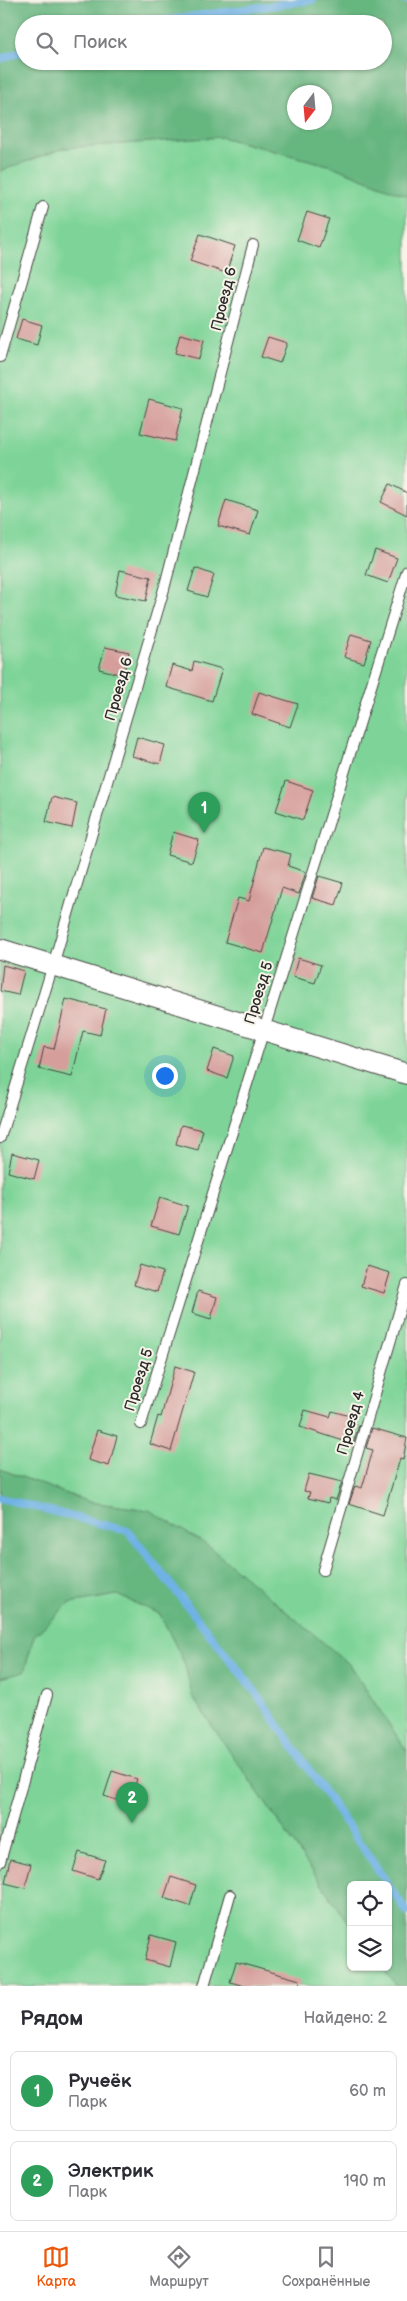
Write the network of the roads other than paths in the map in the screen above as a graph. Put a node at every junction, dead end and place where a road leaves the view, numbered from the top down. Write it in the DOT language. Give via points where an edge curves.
graph roads {
  1 [pos="43,207"];
  2 [pos="253,246"];
  3 [pos="0,357"];
  4 [pos="407,571"];
  5 [pos="0,948"];
  6 [pos="54,965"];
  7 [pos="263,1030"];
  8 [pos="407,1074"];
  9 [pos="0,1138"];
  10 [pos="407,1285"];
  11 [pos="140,1424"];
  12 [pos="323,1570"];
  13 [pos="47,1695"];
  14 [pos="0,1862"];
  15 [pos="230,1896"];
  16 [pos="204,1986"];
  1 -- 3 [label="lane"];
  2 -- 6 [label="lane, Проезд 6" via="164,589"];
  4 -- 7 [label="lane, Проезд 5"];
  5 -- 6 [label="street"];
  6 -- 7 [label="street"];
  6 -- 9 [label="lane, Проезд 6"];
  7 -- 8 [label="street"];
  7 -- 11 [label="lane, Проезд 5"];
  10 -- 12 [label="lane, Проезд 4"];
  13 -- 14 [label="lane"];
  15 -- 16 [label="lane"];
}
